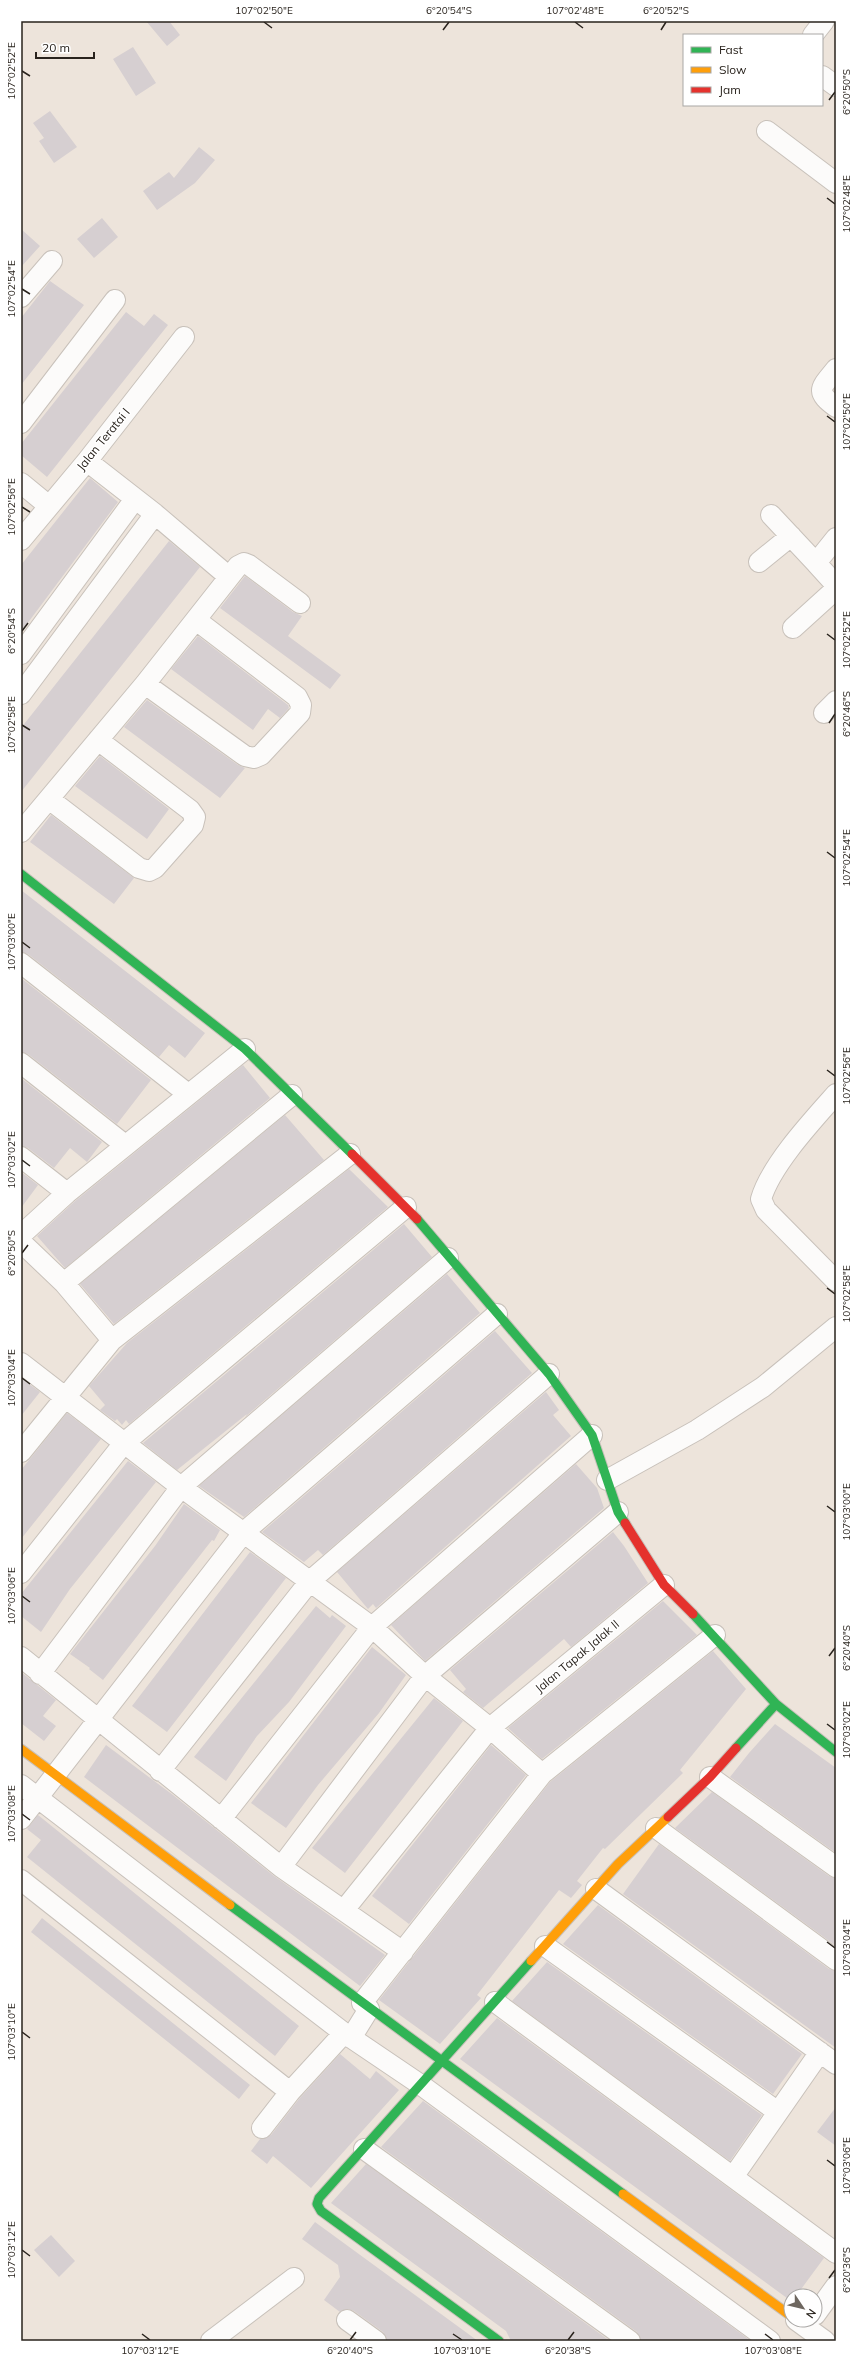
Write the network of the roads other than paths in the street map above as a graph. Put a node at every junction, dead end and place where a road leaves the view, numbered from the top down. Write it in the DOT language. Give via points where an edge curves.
graph roads {
  1 [pos="824,21"];
  2 [pos="815,34"];
  3 [pos="823,77"];
  4 [pos="836,86"];
  5 [pos="767,131"];
  6 [pos="836,183"];
  7 [pos="52,261"];
  8 [pos="21,296"];
  9 [pos="116,300"];
  10 [pos="184,337"];
  11 [pos="836,369"];
  12 [pos="836,407"];
  13 [pos="21,424"];
  14 [pos="87,461"];
  15 [pos="21,483"];
  16 [pos="135,498"];
  17 [pos="48,506"];
  18 [pos="155,514"];
  19 [pos="772,515"];
  20 [pos="790,536"];
  21 [pos="836,538"];
  22 [pos="21,540"];
  23 [pos="759,562"];
  24 [pos="816,563"];
  25 [pos="228,576"];
  26 [pos="836,585"];
  27 [pos="836,589"];
  28 [pos="300,603"];
  29 [pos="196,620"];
  30 [pos="793,628"];
  31 [pos="21,654"];
  32 [pos="145,684"];
  33 [pos="21,694"];
  34 [pos="98,740"];
  35 [pos="49,799"];
  36 [pos="21,832"];
  37 [pos="21,874"];
  38 [pos="21,963"];
  39 [pos="245,1049"];
  40 [pos="21,1064"];
  41 [pos="188,1094"];
  42 [pos="836,1094"];
  43 [pos="292,1095"];
  44 [pos="125,1145"];
  45 [pos="350,1154"];
  46 [pos="21,1157"];
  47 [pos="67,1193"];
  48 [pos="406,1208"];
  49 [pos="21,1235"];
  50 [pos="21,1242"];
  51 [pos="448,1258"];
  52 [pos="836,1281"];
  53 [pos="64,1283"];
  54 [pos="497,1314"];
  55 [pos="836,1327"];
  56 [pos="112,1340"];
  57 [pos="21,1363"];
  58 [pos="549,1374"];
  59 [pos="64,1398"];
  60 [pos="592,1434"];
  61 [pos="124,1443"];
  62 [pos="21,1452"];
  63 [pos="607,1480"];
  64 [pos="181,1487"];
  65 [pos="618,1512"];
  66 [pos="244,1532"];
  67 [pos="21,1573"];
  68 [pos="310,1581"];
  69 [pos="664,1585"];
  70 [pos="372,1627"];
  71 [pos="715,1635"];
  72 [pos="21,1657"];
  73 [pos="40,1674"];
  74 [pos="425,1676"];
  75 [pos="776,1704"];
  76 [pos="98,1719"];
  77 [pos="490,1728"];
  78 [pos="21,1748"];
  79 [pos="836,1752"];
  80 [pos="160,1771"];
  81 [pos="542,1774"];
  82 [pos="710,1777"];
  83 [pos="21,1785"];
  84 [pos="46,1786"];
  85 [pos="21,1819"];
  86 [pos="221,1819"];
  87 [pos="656,1828"];
  88 [pos="281,1867"];
  89 [pos="836,1867"];
  90 [pos="21,1880"];
  91 [pos="596,1889"];
  92 [pos="344,1910"];
  93 [pos="545,1946"];
  94 [pos="403,1952"];
  95 [pos="836,1960"];
  96 [pos="495,2002"];
  97 [pos="366,2009"];
  98 [pos="350,2034"];
  99 [pos="820,2052"];
  100 [pos="441,2062"];
  101 [pos="836,2064"];
  102 [pos="423,2083"];
  103 [pos="290,2092"];
  104 [pos="778,2112"];
  105 [pos="262,2128"];
  106 [pos="364,2149"];
  107 [pos="733,2177"];
  108 [pos="836,2253"];
  109 [pos="294,2278"];
  110 [pos="836,2286"];
  111 [pos="823,2301"];
  112 [pos="783,2309"];
  113 [pos="347,2320"];
  114 [pos="809,2328"];
  115 [pos="211,2341"];
  116 [pos="376,2341"];
  117 [pos="499,2341"];
  118 [pos="630,2341"];
  119 [pos="770,2341"];
  120 [pos="825,2341"];
  1 -- 2 [label="street"];
  3 -- 4 [label="street"];
  5 -- 6 [label="street"];
  7 -- 8 [label="street"];
  9 -- 13 [label="street"];
  10 -- 14 [label="street, Jalan Teratai I"];
  11 -- 12 [label="street" via="823,386 822,392 823,397"];
  14 -- 16 [label="street"];
  14 -- 17 [label="street, Jalan Teratai I"];
  15 -- 17 [label="street"];
  16 -- 18 [label="street"];
  16 -- 31 [label="street"];
  17 -- 22 [label="street, Jalan Teratai I"];
  18 -- 25 [label="street"];
  18 -- 33 [label="street"];
  19 -- 20 [label="street"];
  20 -- 23 [label="street"];
  20 -- 24 [label="street"];
  21 -- 24 [label="street"];
  24 -- 26 [label="street"];
  25 -- 28 [label="street" via="244,563"];
  25 -- 29 [label="street"];
  27 -- 30 [label="street"];
  29 -- 32 [label="street"];
  29 -- 32 [label="street" via="297,697 301,705 300,713 261,755 254,758 245,756"];
  32 -- 34 [label="street"];
  34 -- 35 [label="street"];
  34 -- 35 [label="street" via="190,810 194,817 193,825 155,868 149,871 139,868"];
  35 -- 36 [label="street"];
  37 -- 39 [label="street"];
  38 -- 41 [label="street"];
  39 -- 41 [label="street"];
  39 -- 43 [label="street"];
  40 -- 44 [label="street"];
  41 -- 44 [label="street"];
  42 -- 52 [label="street" via="784,1158 765,1186 761,1199 766,1210"];
  43 -- 45 [label="street"];
  43 -- 53 [label="street"];
  44 -- 47 [label="street"];
  45 -- 48 [label="street"];
  45 -- 56 [label="street"];
  46 -- 47 [label="street"];
  47 -- 49 [label="street"];
  48 -- 51 [label="street"];
  48 -- 61 [label="street"];
  50 -- 53 [label="street"];
  51 -- 54 [label="street"];
  51 -- 64 [label="street"];
  53 -- 56 [label="street"];
  54 -- 58 [label="street"];
  54 -- 66 [label="street"];
  55 -- 63 [label="street" via="763,1387 697,1430"];
  56 -- 59 [label="street"];
  57 -- 59 [label="street"];
  58 -- 60 [label="street"];
  58 -- 68 [label="street"];
  59 -- 61 [label="street"];
  59 -- 62 [label="street"];
  60 -- 63 [label="street"];
  60 -- 70 [label="street"];
  61 -- 64 [label="street"];
  61 -- 67 [label="street"];
  63 -- 65 [label="street"];
  64 -- 66 [label="street"];
  64 -- 73 [label="street"];
  65 -- 69 [label="street"];
  65 -- 74 [label="street"];
  66 -- 68 [label="street"];
  66 -- 76 [label="street"];
  68 -- 70 [label="street"];
  68 -- 80 [label="street"];
  69 -- 71 [label="street"];
  69 -- 77 [label="street, Jalan Tapak Jalak II"];
  70 -- 74 [label="street"];
  70 -- 86 [label="street"];
  71 -- 75 [label="street"];
  71 -- 81 [label="street"];
  72 -- 73 [label="street"];
  73 -- 76 [label="street"];
  74 -- 77 [label="street"];
  74 -- 88 [label="street"];
  75 -- 79 [label="street"];
  75 -- 82 [label="street"];
  76 -- 80 [label="street"];
  76 -- 84 [label="street"];
  77 -- 81 [label="street"];
  77 -- 92 [label="street, Jalan Tapak Jalak II"];
  78 -- 84 [label="street"];
  80 -- 86 [label="street"];
  81 -- 94 [label="street"];
  82 -- 87 [label="street"];
  82 -- 89 [label="street"];
  83 -- 84 [label="street"];
  84 -- 85 [label="street"];
  84 -- 97 [label="street"];
  84 -- 98 [label="street"];
  86 -- 88 [label="street"];
  87 -- 91 [label="street"];
  87 -- 95 [label="street"];
  88 -- 92 [label="street"];
  90 -- 103 [label="street"];
  91 -- 93 [label="street"];
  91 -- 99 [label="street"];
  92 -- 94 [label="street"];
  93 -- 96 [label="street"];
  93 -- 104 [label="street"];
  94 -- 97 [label="street"];
  96 -- 100 [label="street"];
  96 -- 107 [label="street"];
  97 -- 98 [label="street"];
  97 -- 100 [label="street"];
  98 -- 102 [label="street"];
  98 -- 103 [label="street"];
  99 -- 101 [label="street"];
  99 -- 104 [label="street"];
  100 -- 102 [label="street"];
  100 -- 112 [label="street"];
  102 -- 106 [label="street"];
  102 -- 119 [label="street"];
  103 -- 105 [label="street"];
  104 -- 107 [label="street"];
  106 -- 117 [label="street" via="319,2198 317,2204 321,2211"];
  106 -- 118 [label="street"];
  107 -- 108 [label="street"];
  109 -- 115 [label="street"];
  110 -- 111 [label="street"];
  113 -- 116 [label="street"];
  114 -- 120 [label="street"];
}
